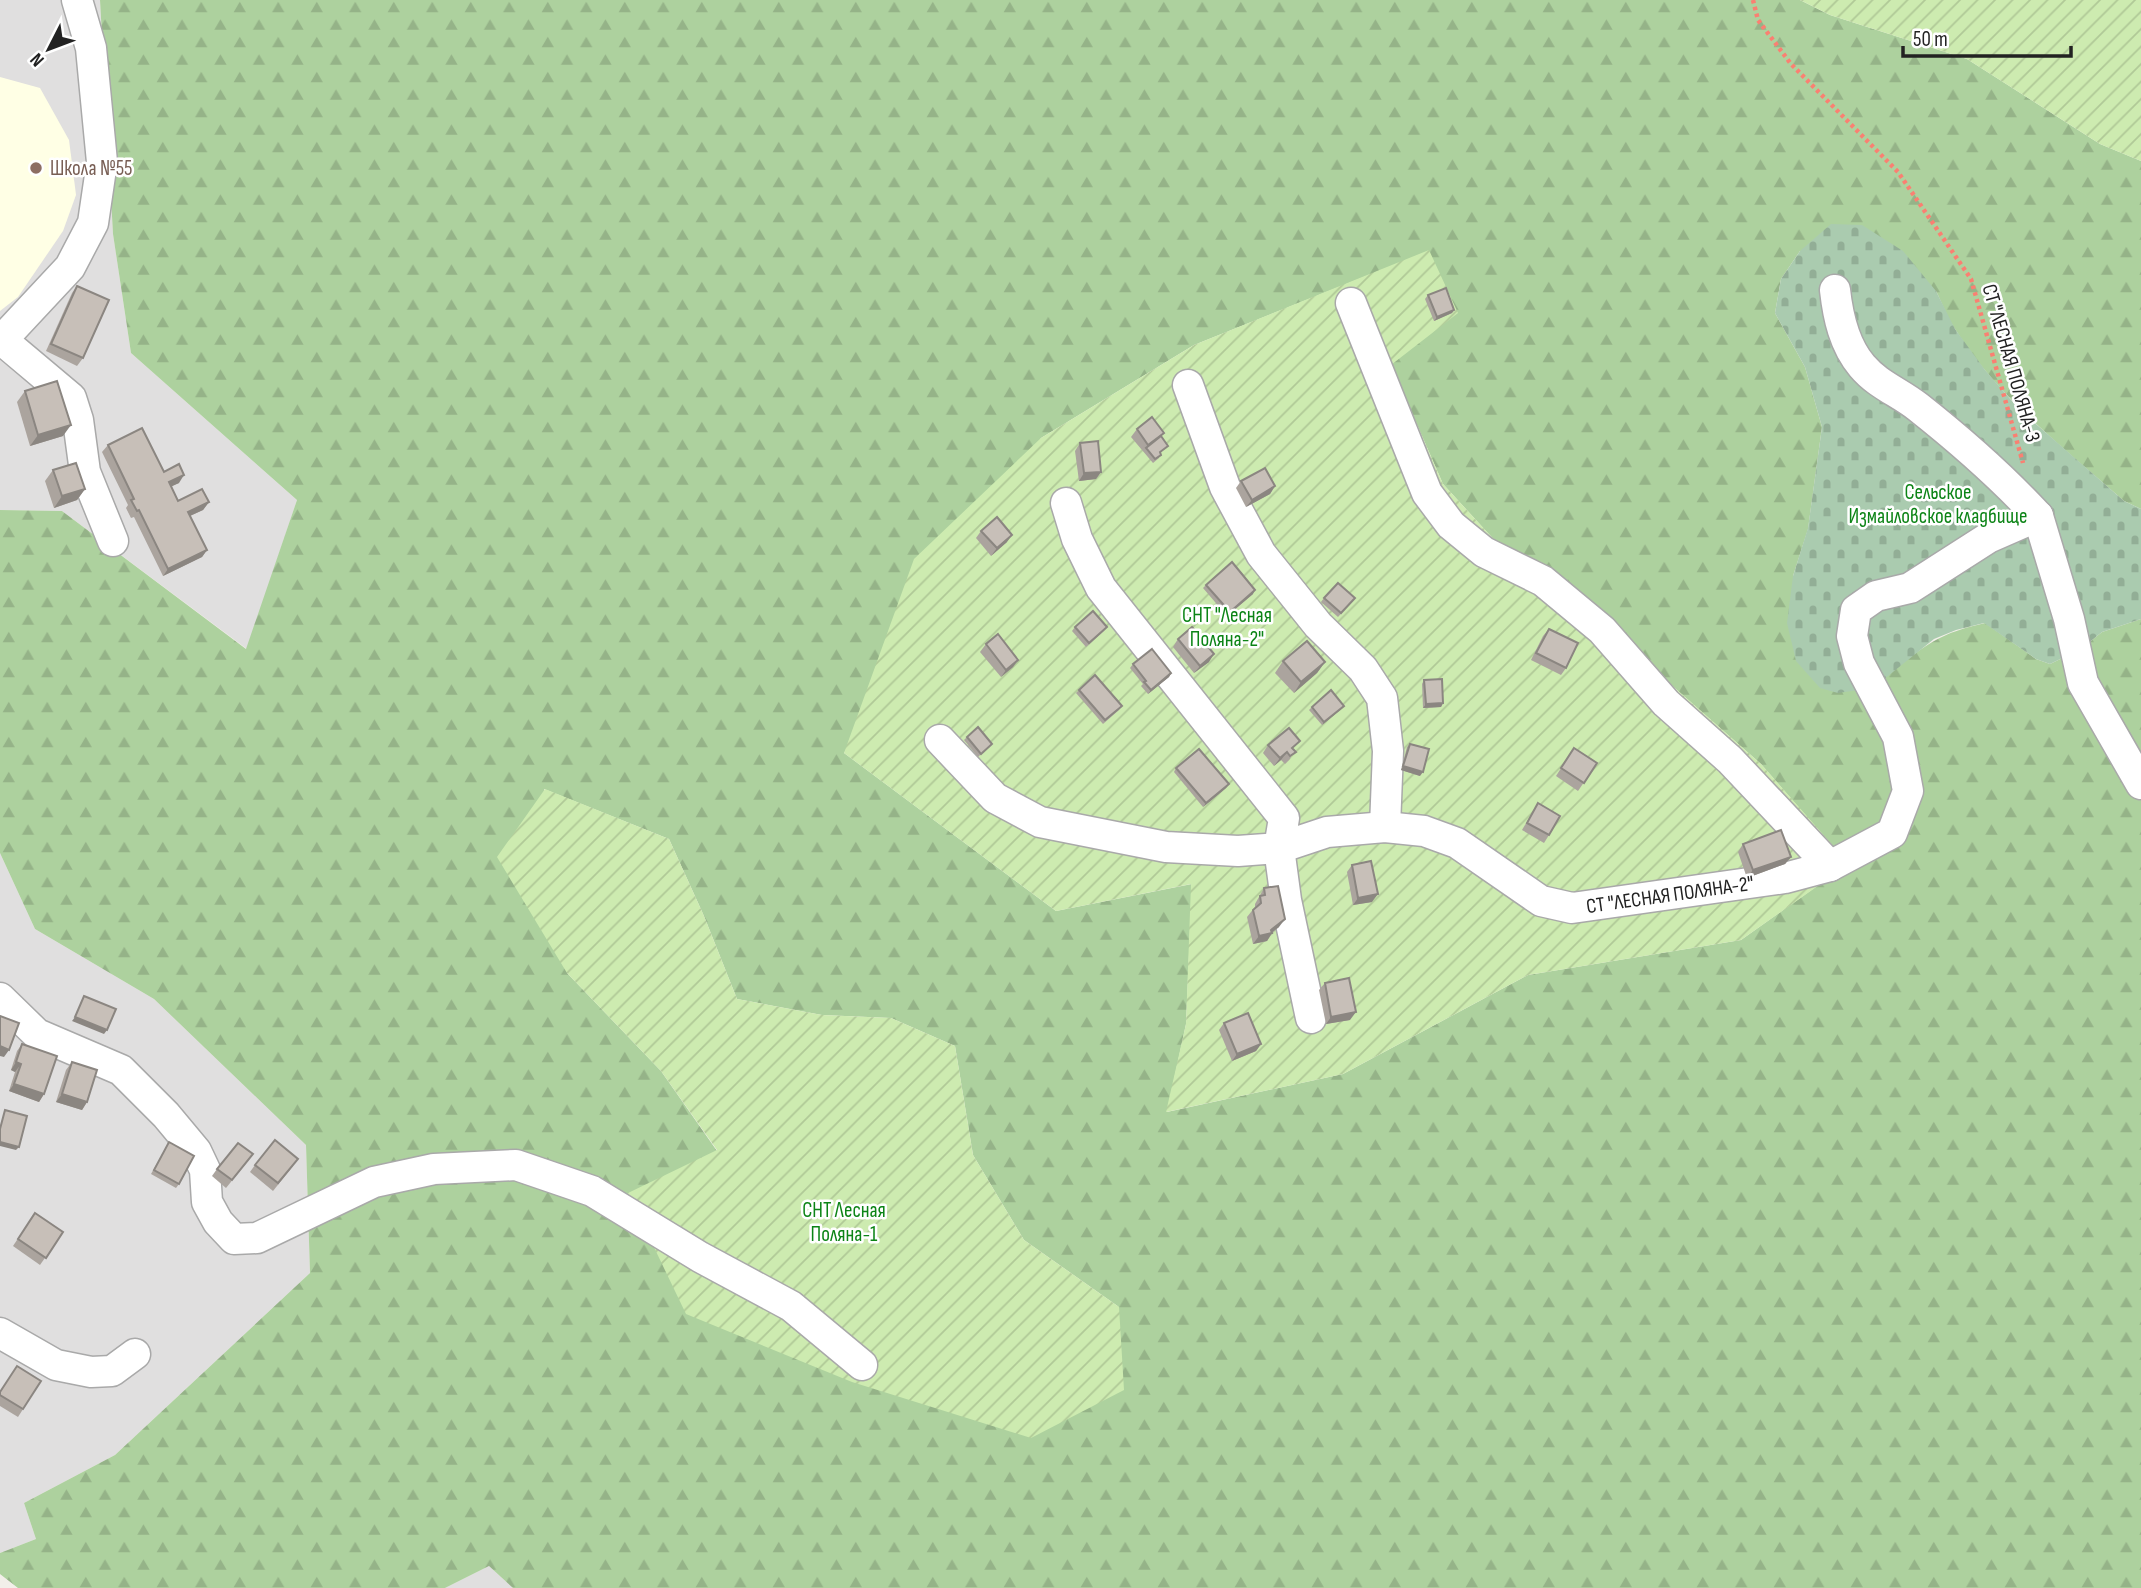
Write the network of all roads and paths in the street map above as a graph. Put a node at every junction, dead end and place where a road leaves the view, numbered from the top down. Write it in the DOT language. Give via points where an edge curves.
graph roads {
  1 [pos="77,0"];
  2 [pos="1753,0"];
  3 [pos="1836,290"];
  4 [pos="1350,303"];
  5 [pos="1,341"];
  6 [pos="1188,385"];
  7 [pos="2024,463"];
  8 [pos="1066,503"];
  9 [pos="2038,516"];
  10 [pos="113,541"];
  11 [pos="940,740"];
  12 [pos="2141,784"];
  13 [pos="1385,827"];
  14 [pos="1279,848"];
  15 [pos="1830,866"];
  16 [pos="0,998"];
  17 [pos="1311,1018"];
  18 [pos="0,1333"];
  19 [pos="135,1354"];
  20 [pos="862,1365"];
  1 -- 5 [label="street" via="91,48 102,162 93,223 70,267"];
  2 -- 7 [label="path, СТ \"ЛЕСНАЯ ПОЛЯНА-3" via="1758,20 1791,64 1898,173 1971,279"];
  3 -- 9 [label="street" via="1838,317 1860,364 1877,382 1915,404 1976,454"];
  4 -- 15 [label="street" via="1427,493 1451,526 1484,552 1543,581 1601,630 1666,703 1730,760"];
  5 -- 10 [label="street" via="71,398 85,472"];
  6 -- 13 [label="street" via="1225,488 1261,554 1318,625 1363,669 1382,698 1388,751"];
  8 -- 14 [label="street" via="1077,539 1101,588 1284,818"];
  9 -- 12 [label="street" via="2083,683"];
  9 -- 15 [label="street, СТ \"ЛЕСНАЯ ПОЛЯНА-2\"" via="1988,538 1910,588 1876,596 1856,610 1852,636 1859,663 1898,737 1908,791 1892,833"];
  11 -- 14 [label="street, СТ \"ЛЕСНАЯ ПОЛЯНА-2\"" via="995,798 1040,822 1166,847"];
  13 -- 14 [label="street, СТ \"ЛЕСНАЯ ПОЛЯНА-2\"" via="1327,832"];
  13 -- 15 [label="street, СТ \"ЛЕСНАЯ ПОЛЯНА-2\"" via="1424,831 1457,843 1541,901 1572,908 1786,878"];
  14 -- 17 [label="street"];
  16 -- 20 [label="street" via="37,1034 121,1070 166,1115 196,1151 205,1170 206,1202 234,1239 257,1238 374,1182 434,1170 516,1166 592,1191 699,1257 791,1306"];
  18 -- 19 [label="street" via="56,1364 91,1372 112,1371"];
}
